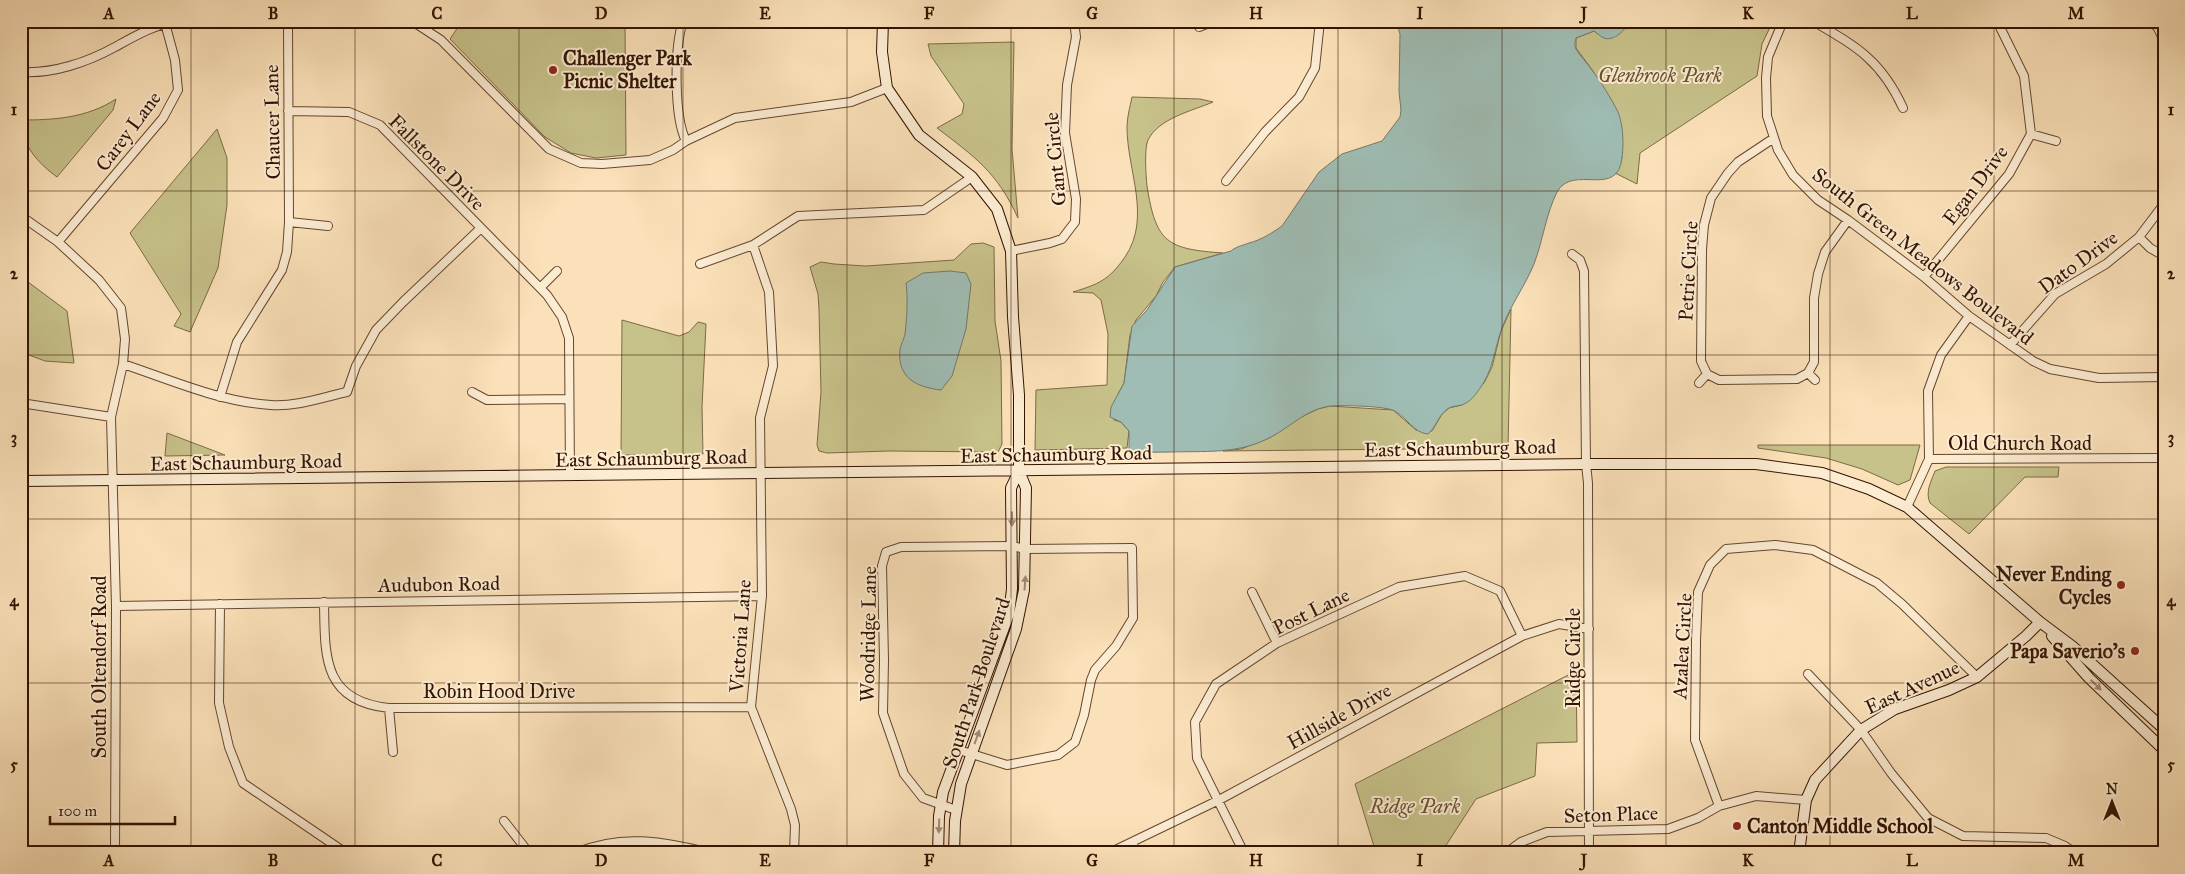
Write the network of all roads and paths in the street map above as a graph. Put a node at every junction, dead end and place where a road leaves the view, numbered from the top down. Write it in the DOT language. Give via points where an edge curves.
graph roads {
  1 [pos="176,21"];
  2 [pos="288,21"];
  3 [pos="412,21"];
  4 [pos="683,21"];
  5 [pos="883,21"];
  6 [pos="1074,21"];
  7 [pos="1214,21"];
  8 [pos="1320,21"];
  9 [pos="1783,21"];
  10 [pos="1813,21"];
  11 [pos="1997,21"];
  12 [pos="2151,21"];
  13 [pos="165,23"];
  14 [pos="1199,28"];
  15 [pos="2164,41"];
  16 [pos="21,72"];
  17 [pos="887,88"];
  18 [pos="1903,108"];
  19 [pos="288,110"];
  20 [pos="2031,134"];
  21 [pos="1774,138"];
  22 [pos="2056,140"];
  23 [pos="686,142"];
  24 [pos="972,177"];
  25 [pos="1226,181"];
  26 [pos="2164,204"];
  27 [pos="21,216"];
  28 [pos="1848,220"];
  29 [pos="289,222"];
  30 [pos="328,226"];
  31 [pos="481,228"];
  32 [pos="2139,237"];
  33 [pos="58,242"];
  34 [pos="753,245"];
  35 [pos="1011,251"];
  36 [pos="1572,254"];
  37 [pos="2164,256"];
  38 [pos="700,264"];
  39 [pos="557,271"];
  40 [pos="1924,277"];
  41 [pos="540,288"];
  42 [pos="1969,316"];
  43 [pos="2010,345"];
  44 [pos="123,364"];
  45 [pos="1808,373"];
  46 [pos="1707,374"];
  47 [pos="2164,377"];
  48 [pos="1815,380"];
  49 [pos="1700,383"];
  50 [pos="472,392"];
  51 [pos="220,397"];
  52 [pos="569,399"];
  53 [pos="21,403"];
  54 [pos="111,417"];
  55 [pos="2164,458"];
  56 [pos="1929,459"];
  57 [pos="1586,464"];
  58 [pos="1019,471"];
  59 [pos="760,474"];
  60 [pos="570,476"];
  61 [pos="113,480"];
  62 [pos="21,481"];
  63 [pos="1907,507"];
  64 [pos="1012,546"];
  65 [pos="1025,549"];
  66 [pos="1252,592"];
  67 [pos="762,596"];
  68 [pos="324,602"];
  69 [pos="220,604"];
  70 [pos="116,606"];
  71 [pos="2040,622"];
  72 [pos="1589,629"];
  73 [pos="1522,636"];
  74 [pos="1277,644"];
  75 [pos="1808,674"];
  76 [pos="1977,677"];
  77 [pos="751,707"];
  78 [pos="390,708"];
  79 [pos="2164,729"];
  80 [pos="1861,730"];
  81 [pos="959,750"];
  82 [pos="2164,750"];
  83 [pos="393,752"];
  84 [pos="971,754"];
  85 [pos="1219,800"];
  86 [pos="1806,800"];
  87 [pos="940,806"];
  88 [pos="1719,806"];
  89 [pos="956,810"];
  90 [pos="504,820"];
  91 [pos="1588,832"];
  92 [pos="1132,843"];
  93 [pos="115,853"];
  94 [pos="346,853"];
  95 [pos="529,853"];
  96 [pos="575,853"];
  97 [pos="710,853"];
  98 [pos="794,853"];
  99 [pos="938,853"];
  100 [pos="954,853"];
  101 [pos="1108,853"];
  102 [pos="1137,853"];
  103 [pos="1244,853"];
  104 [pos="1506,853"];
  105 [pos="1589,853"];
  106 [pos="1799,853"];
  107 [pos="2075,853"];
  1 -- 13 [label="street"];
  2 -- 19 [label="street, Chaucer Lane"];
  3 -- 23 [label="street" via="441,40 549,149 581,163 602,164 650,160"];
  4 -- 23 [label="street" via="679,45 678,112"];
  5 -- 17 [label="main road" via="882,52"];
  6 -- 35 [label="street, Gant Circle" via="1076,37 1067,85 1066,133 1076,199 1075,222 1062,238"];
  7 -- 14 [label="street"];
  8 -- 25 [label="street" via="1315,68 1299,97 1265,132"];
  9 -- 21 [label="street, South Green Meadows Boulevard" via="1768,57 1766,78 1767,116"];
  10 -- 18 [label="street" via="1871,59"];
  11 -- 20 [label="street, Egan Drive" via="2024,76"];
  12 -- 15 [label="street"];
  13 -- 16 [label="street" via="86,61 52,70"];
  13 -- 33 [label="street, Carey Lane" via="176,60 178,90 164,118"];
  17 -- 23 [label="street" via="850,102 735,118"];
  17 -- 24 [label="main road" via="919,135"];
  19 -- 29 [label="street, Chaucer Lane"];
  19 -- 31 [label="street, Fallstone Drive" via="350,112 380,125"];
  20 -- 22 [label="street"];
  20 -- 40 [label="street, Egan Drive" via="2009,174"];
  21 -- 28 [label="street, South Green Meadows Boulevard" via="1793,175 1818,200"];
  21 -- 46 [label="street, Petrie Circle" via="1750,153 1728,173 1711,198 1702,249 1701,361"];
  24 -- 34 [label="street" via="924,210 798,216"];
  24 -- 35 [label="main road" via="997,209"];
  26 -- 32 [label="street, Dato Drive"];
  27 -- 33 [label="street, South Oltendorf Road"];
  28 -- 40 [label="street, South Green Meadows Boulevard"];
  28 -- 45 [label="street" via="1825,252 1818,274 1814,298 1814,362"];
  29 -- 30 [label="street"];
  29 -- 51 [label="street, Chaucer Lane" via="282,270 237,342"];
  31 -- 41 [label="street, Fallstone Drive"];
  31 -- 51 [label="street" via="376,330 356,366 347,392 272,406"];
  32 -- 37 [label="street"];
  32 -- 43 [label="street, Dato Drive" via="2106,264 2054,294"];
  33 -- 44 [label="street, South Oltendorf Road" via="99,280 121,308 125,339"];
  34 -- 38 [label="street"];
  34 -- 59 [label="street, Victoria Lane" via="769,292 773,366 760,418"];
  35 -- 58 [label="main road" via="1019,395"];
  36 -- 57 [label="street, Ridge Circle" via="1580,260 1584,271"];
  39 -- 41 [label="street"];
  40 -- 42 [label="street, South Green Meadows Boulevard"];
  41 -- 52 [label="street, Fallstone Drive" via="562,317 569,338"];
  42 -- 43 [label="street, South Green Meadows Boulevard"];
  42 -- 56 [label="street" via="1941,355 1928,391"];
  43 -- 47 [label="street, South Green Meadows Boulevard" via="2050,369 2099,378"];
  44 -- 51 [label="street"];
  44 -- 54 [label="street, South Oltendorf Road"];
  45 -- 46 [label="street" via="1797,379 1718,380"];
  45 -- 48 [label="street"];
  46 -- 49 [label="street"];
  50 -- 52 [label="street" via="487,400"];
  52 -- 60 [label="street, Fallstone Drive"];
  53 -- 54 [label="street"];
  54 -- 61 [label="street, South Oltendorf Road"];
  55 -- 56 [label="street, Old Church Road"];
  56 -- 63 [label="street, Old Church Road"];
  57 -- 58 [label="main road, East Schaumburg Road"];
  57 -- 63 [label="main road, East Schaumburg Road" via="1756,464 1822,473 1869,489"];
  57 -- 72 [label="street, Ridge Circle"];
  58 -- 59 [label="main road, East Schaumburg Road"];
  58 -- 64 [label="main road, South Park Boulevard, one-way" via="1012,488"];
  58 -- 65 [label="main road, South Park Boulevard" via="1026,488"];
  59 -- 60 [label="main road, East Schaumburg Road"];
  59 -- 67 [label="street, Victoria Lane"];
  60 -- 61 [label="main road, East Schaumburg Road"];
  61 -- 62 [label="main road, East Schaumburg Road"];
  61 -- 70 [label="street, South Oltendorf Road"];
  63 -- 71 [label="main road, East Schaumburg Road"];
  64 -- 65 [label="street"];
  64 -- 81 [label="main road, South Park Boulevard" via="1008,620"];
  64 -- 87 [label="street, Woodridge Lane" via="901,547 886,552 882,566 883,712 904,774 923,798"];
  84 -- 65 [label="main road, South Park Boulevard, one-way" via="1019,621 1025,580"];
  65 -- 84 [label="street" via="1132,548 1133,618 1116,646 1095,670 1074,742 1058,755 1008,765"];
  66 -- 74 [label="street"];
  67 -- 68 [label="street, Audubon Road"];
  67 -- 77 [label="street, Victoria Lane"];
  68 -- 69 [label="street, Audubon Road"];
  68 -- 78 [label="street, Robin Hood Drive" via="325,654 333,675 343,689 359,700"];
  69 -- 70 [label="street, Audubon Road"];
  69 -- 94 [label="street" via="219,703 228,747 243,784"];
  70 -- 93 [label="street, South Oltendorf Road"];
  71 -- 76 [label="main road, East Avenue"];
  71 -- 79 [label="main road" via="2072,646"];
  71 -- 82 [label="main road, one-way" via="2089,678"];
  72 -- 73 [label="street, Hillside Drive" via="1559,624"];
  72 -- 91 [label="street, Ridge Circle"];
  73 -- 74 [label="street, Post Lane" via="1500,591 1465,576 1399,587"];
  73 -- 85 [label="street, Hillside Drive"];
  74 -- 85 [label="street, Post Lane" via="1216,684 1195,722 1196,758"];
  75 -- 80 [label="street"];
  76 -- 80 [label="main road, East Avenue" via="1895,709"];
  76 -- 88 [label="street, Azalea Circle" via="1877,583 1813,550 1775,545 1726,549 1710,565 1698,592 1696,641 1695,740"];
  77 -- 78 [label="street, Robin Hood Drive"];
  77 -- 98 [label="street, Victoria Lane" via="791,809 795,825"];
  78 -- 83 [label="street"];
  80 -- 86 [label="main road, East Avenue" via="1815,780"];
  80 -- 107 [label="street" via="1891,772 1935,823 1963,836 2046,838"];
  81 -- 84 [label="street"];
  81 -- 87 [label="main road, South Park Boulevard"];
  84 -- 89 [label="main road, South Park Boulevard"];
  85 -- 92 [label="street, Hillside Drive"];
  85 -- 103 [label="street, Post Lane"];
  86 -- 88 [label="street, Seton Place" via="1756,796"];
  86 -- 106 [label="main road, East Avenue"];
  87 -- 89 [label="street, Woodridge Lane"];
  87 -- 99 [label="main road, South Park Boulevard, one-way"];
  88 -- 91 [label="street, Seton Place" via="1668,829"];
  89 -- 100 [label="main road, South Park Boulevard"];
  90 -- 95 [label="street"];
  91 -- 104 [label="street, Seton Place" via="1541,834 1521,842"];
  91 -- 105 [label="street, Ridge Circle"];
  92 -- 101 [label="street, Hillside Drive"];
  92 -- 102 [label="street"];
  96 -- 97 [label="street" via="631,839 659,841"];
}
